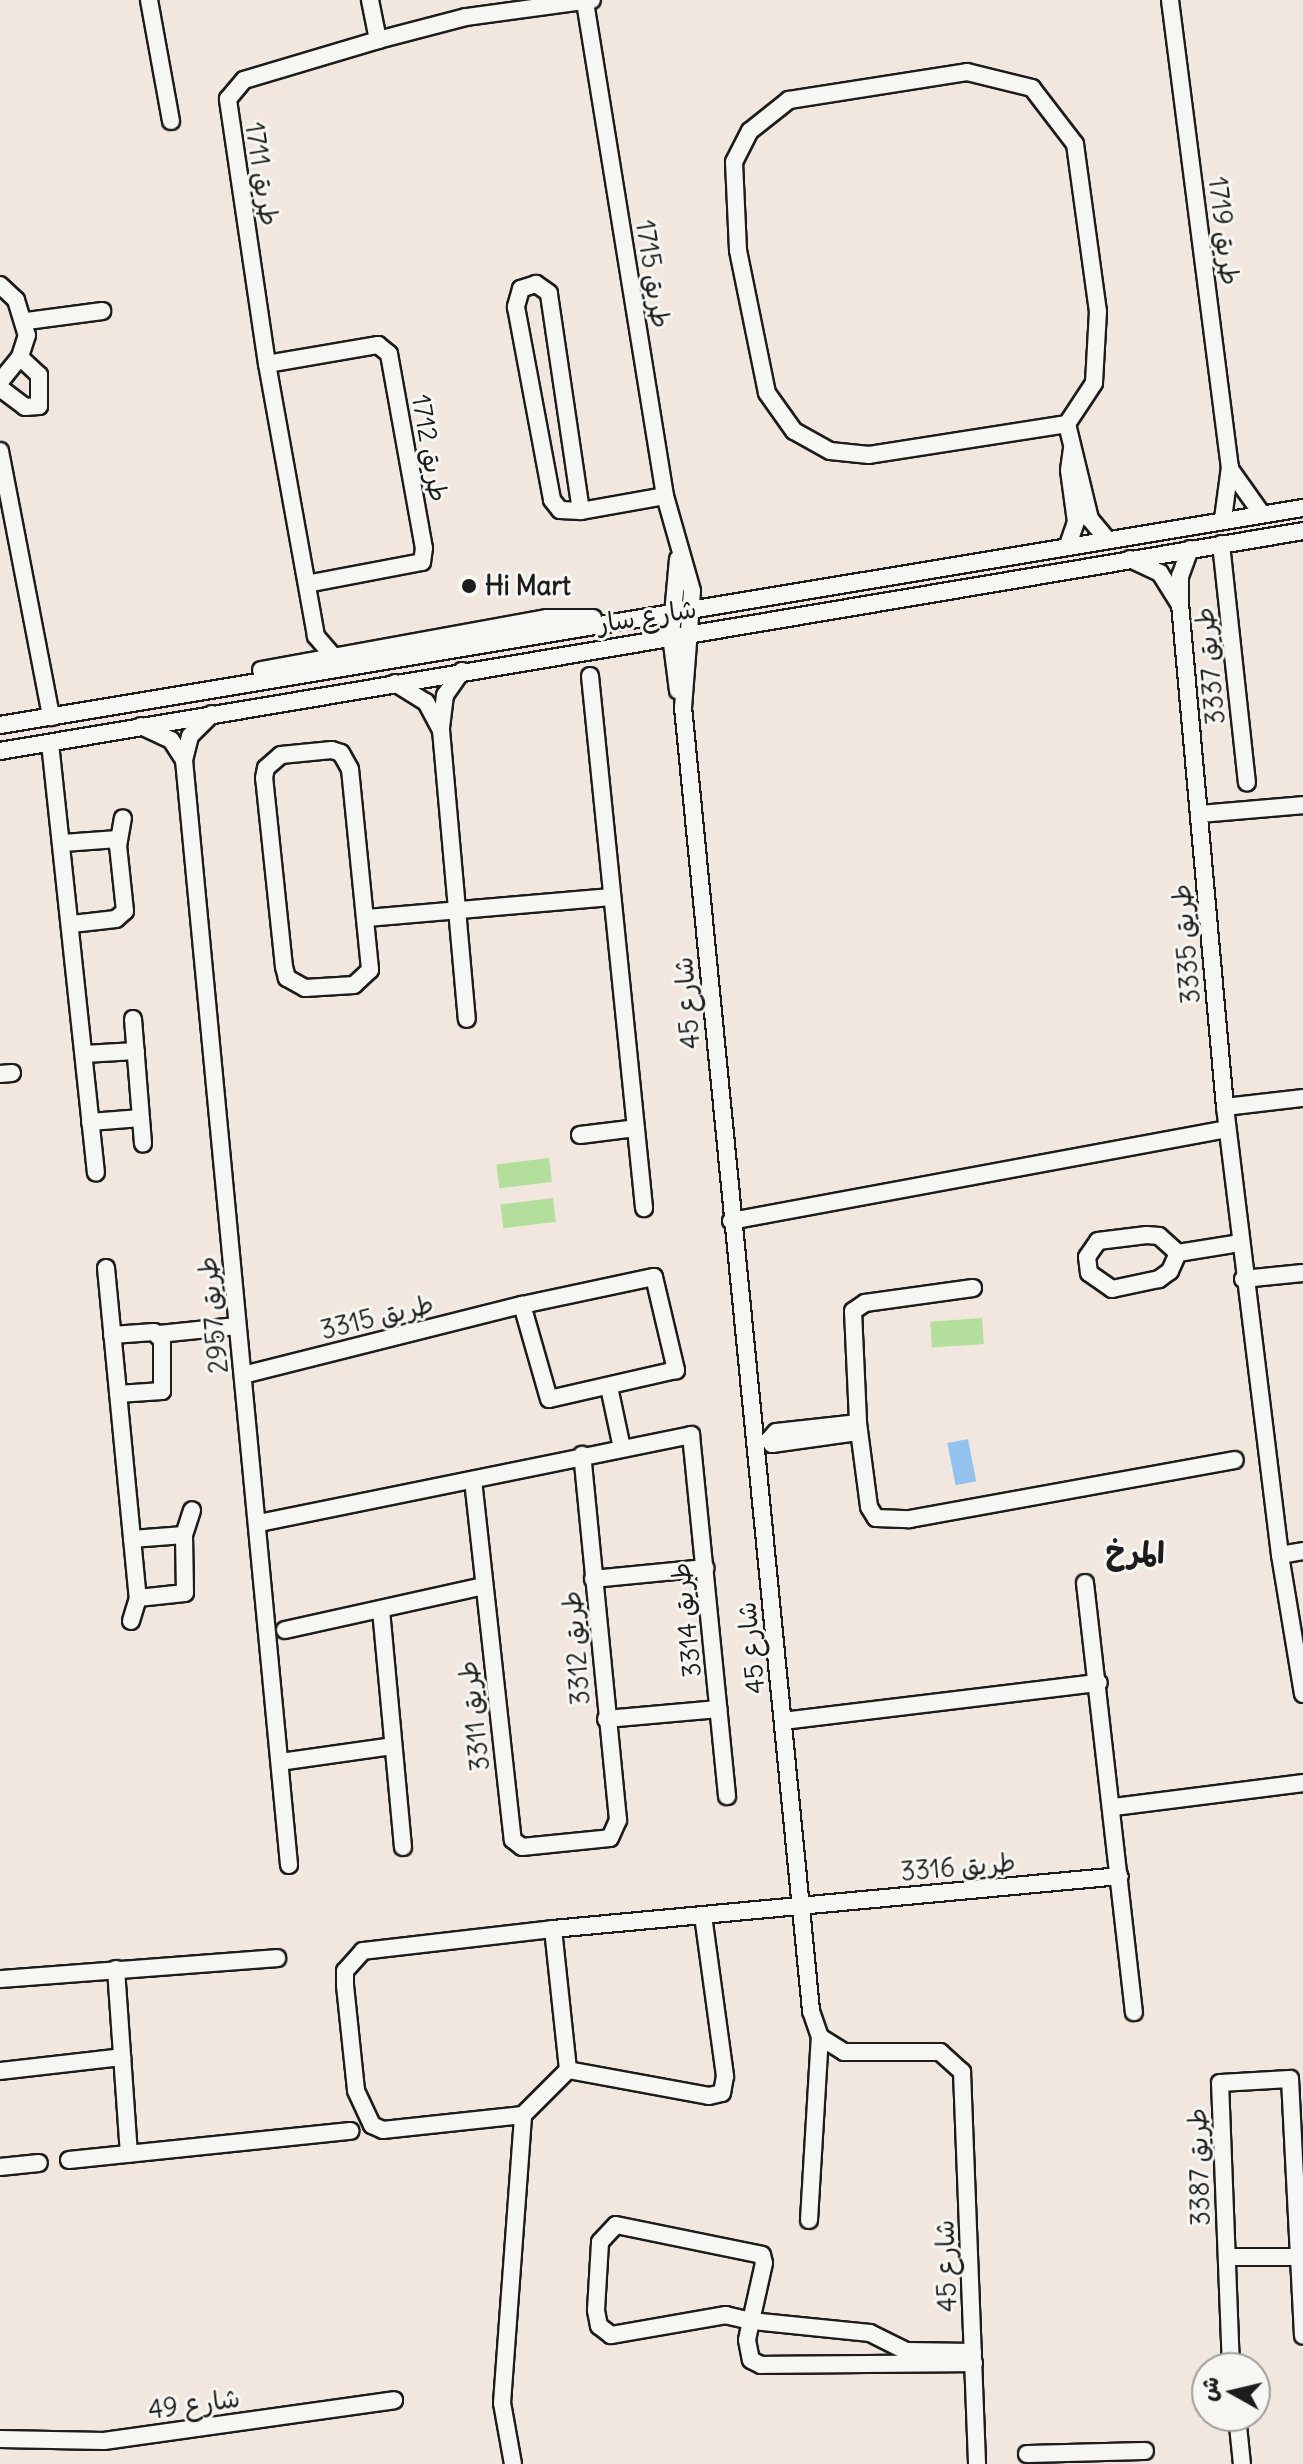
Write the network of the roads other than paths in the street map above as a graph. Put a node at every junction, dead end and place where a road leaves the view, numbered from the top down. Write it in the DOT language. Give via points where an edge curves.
graph roads {
  1 [pos="149,0"];
  2 [pos="370,0"];
  3 [pos="1170,0"];
  4 [pos="589,1"];
  5 [pos="378,40"];
  6 [pos="171,121"];
  7 [pos="0,285"];
  8 [pos="102,311"];
  9 [pos="27,321"];
  10 [pos="20,357"];
  11 [pos="267,364"];
  12 [pos="0,382"];
  13 [pos="0,388"];
  14 [pos="1067,424"];
  15 [pos="1072,449"];
  16 [pos="0,451"];
  17 [pos="1230,467"];
  18 [pos="665,496"];
  19 [pos="1303,508"];
  20 [pos="581,511"];
  21 [pos="1262,514"];
  22 [pos="1223,519"];
  23 [pos="1303,531"];
  24 [pos="1107,539"];
  25 [pos="1221,544"];
  26 [pos="1068,545"];
  27 [pos="1190,549"];
  28 [pos="678,553"];
  29 [pos="1130,559"];
  30 [pos="307,584"];
  31 [pos="1180,604"];
  32 [pos="689,608"];
  33 [pos="672,611"];
  34 [pos="619,620"];
  35 [pos="679,635"];
  36 [pos="316,636"];
  37 [pos="334,657"];
  38 [pos="301,662"];
  39 [pos="462,671"];
  40 [pos="590,676"];
  41 [pos="395,683"];
  42 [pos="240,684"];
  43 [pos="213,713"];
  44 [pos="51,717"];
  45 [pos="0,725"];
  46 [pos="141,726"];
  47 [pos="441,730"];
  48 [pos="50,743"];
  49 [pos="0,751"];
  50 [pos="184,760"];
  51 [pos="1247,783"];
  52 [pos="1303,805"];
  53 [pos="1199,814"];
  54 [pos="123,818"];
  55 [pos="118,839"];
  56 [pos="63,843"];
  57 [pos="612,897"];
  58 [pos="456,911"];
  59 [pos="366,918"];
  60 [pos="72,924"];
  61 [pos="133,1019"];
  62 [pos="467,1019"];
  63 [pos="136,1051"];
  64 [pos="84,1054"];
  65 [pos="1303,1098"];
  66 [pos="1225,1107"];
  67 [pos="141,1118"];
  68 [pos="90,1122"];
  69 [pos="636,1128"];
  70 [pos="1227,1129"];
  71 [pos="580,1135"];
  72 [pos="143,1144"];
  73 [pos="96,1173"];
  74 [pos="644,1208"];
  75 [pos="731,1221"];
  76 [pos="1240,1243"];
  77 [pos="1178,1253"];
  78 [pos="106,1268"];
  79 [pos="1303,1273"];
  80 [pos="1243,1279"];
  81 [pos="973,1288"];
  82 [pos="522,1305"];
  83 [pos="237,1326"];
  84 [pos="159,1334"];
  85 [pos="112,1335"];
  86 [pos="243,1375"];
  87 [pos="609,1387"];
  88 [pos="118,1394"];
  89 [pos="858,1427"];
  90 [pos="762,1441"];
  91 [pos="622,1448"];
  92 [pos="582,1455"];
  93 [pos="1235,1460"];
  94 [pos="473,1480"];
  95 [pos="192,1510"];
  96 [pos="259,1523"];
  97 [pos="184,1535"];
  98 [pos="132,1539"];
  99 [pos="1303,1551"];
  100 [pos="1280,1555"];
  101 [pos="705,1568"];
  102 [pos="593,1579"];
  103 [pos="1085,1583"];
  104 [pos="483,1586"];
  105 [pos="138,1598"];
  106 [pos="381,1610"];
  107 [pos="131,1621"];
  108 [pos="285,1630"];
  109 [pos="1300,1660"];
  110 [pos="1099,1683"];
  111 [pos="1303,1694"];
  112 [pos="719,1709"];
  113 [pos="606,1719"];
  114 [pos="783,1721"];
  115 [pos="393,1746"];
  116 [pos="280,1762"];
  117 [pos="1303,1783"];
  118 [pos="727,1796"];
  119 [pos="1114,1807"];
  120 [pos="615,1835"];
  121 [pos="403,1847"];
  122 [pos="289,1865"];
  123 [pos="1120,1876"];
  124 [pos="801,1906"];
  125 [pos="703,1915"];
  126 [pos="553,1929"];
  127 [pos="277,1958"];
  128 [pos="116,1969"];
  129 [pos="0,1979"];
  130 [pos="1134,2012"];
  131 [pos="820,2037"];
  132 [pos="122,2057"];
  133 [pos="568,2070"];
  134 [pos="0,2071"];
  135 [pos="523,2115"];
  136 [pos="351,2131"];
  137 [pos="129,2154"];
  138 [pos="69,2160"];
  139 [pos="39,2163"];
  140 [pos="0,2167"];
  141 [pos="809,2220"];
  142 [pos="1227,2257"];
  143 [pos="1299,2257"];
  144 [pos="751,2321"];
  145 [pos="1303,2336"];
  146 [pos="1230,2352"];
  147 [pos="974,2357"];
  148 [pos="394,2400"];
  149 [pos="1239,2432"];
  150 [pos="0,2439"];
  151 [pos="1145,2451"];
  152 [pos="1032,2457"];
  153 [pos="1123,2458"];
  154 [pos="513,2464"];
  155 [pos="977,2464"];
  156 [pos="1242,2464"];
  1 -- 6 [label="street"];
  2 -- 5 [label="street"];
  3 -- 17 [label="street, طريق 1719"];
  4 -- 5 [label="street, طريق 1711" via="466,17"];
  4 -- 18 [label="street, طريق 1715"];
  5 -- 11 [label="street, طريق 1711" via="244,80 228,99"];
  7 -- 9 [label="street"];
  8 -- 9 [label="street"];
  9 -- 10 [label="street"];
  10 -- 12 [label="street"];
  10 -- 13 [label="street" via="39,375 39,406 25,407"];
  11 -- 30 [label="street, طريق 1711"];
  11 -- 30 [label="street, طريق 1712" via="378,345 389,354 424,548 422,562"];
  14 -- 14 [label="street" via="1094,383 1098,311 1075,144 1039,93 1013,81 967,72 810,94 766,115 734,162 732,201 757,359 767,393 784,421 817,446 856,456"];
  14 -- 15 [label="street"];
  15 -- 24 [label="street" via="1090,519"];
  15 -- 26 [label="street" via="1069,470 1076,522"];
  16 -- 44 [label="street"];
  17 -- 21 [label="street, طريق 1719"];
  17 -- 22 [label="street, طريق 1719"];
  18 -- 20 [label="street"];
  18 -- 28 [label="street, طريق 1715"];
  19 -- 21 [label="street, شارع سار"];
  20 -- 20 [label="street" via="549,293 536,284 521,289 516,307 552,500 560,510"];
  21 -- 22 [label="street, شارع سار"];
  22 -- 24 [label="street, شارع سار"];
  23 -- 25 [label="street, شارع سار"];
  24 -- 26 [label="street, شارع سار"];
  25 -- 27 [label="street, شارع سار"];
  25 -- 51 [label="street, طريق 3337"];
  26 -- 32 [label="street, شارع سار"];
  27 -- 29 [label="street, شارع سار"];
  27 -- 31 [label="street, طريق 3335" via="1181,570"];
  28 -- 32 [label="street, طريق 1715" via="690,582"];
  28 -- 33 [label="street, طريق 1715"];
  29 -- 31 [label="street" via="1160,573"];
  29 -- 35 [label="street, شارع سار"];
  30 -- 36 [label="street, طريق 1711"];
  31 -- 53 [label="street, طريق 3335"];
  32 -- 33 [label="street, شارع سار"];
  32 -- 35 [label="street, شارع 45"];
  33 -- 34 [label="street, شارع سار"];
  33 -- 35 [label="street, شارع 45"];
  34 -- 37 [label="street" via="547,618"];
  34 -- 42 [label="street, شارع سار"];
  35 -- 39 [label="street, شارع سار"];
  35 -- 75 [label="street, شارع 45"];
  36 -- 37 [label="street"];
  36 -- 38 [label="street"];
  37 -- 38 [label="street"];
  38 -- 42 [label="street" via="262,670"];
  39 -- 41 [label="street, شارع سار"];
  39 -- 47 [label="street" via="445,695"];
  40 -- 57 [label="street"];
  41 -- 43 [label="street, شارع سار"];
  41 -- 47 [label="street" via="426,702"];
  42 -- 44 [label="street, شارع سار"];
  43 -- 46 [label="street, شارع سار"];
  43 -- 50 [label="street" via="190,736"];
  44 -- 45 [label="street, شارع سار"];
  46 -- 48 [label="street, شارع سار"];
  46 -- 50 [label="street" via="171,740"];
  47 -- 58 [label="street"];
  48 -- 49 [label="street, شارع سار"];
  48 -- 56 [label="street"];
  50 -- 83 [label="street, طريق 2957"];
  52 -- 53 [label="street"];
  53 -- 66 [label="street, طريق 3335"];
  54 -- 55 [label="street"];
  55 -- 56 [label="street"];
  55 -- 60 [label="street" via="123,915"];
  56 -- 60 [label="street"];
  57 -- 58 [label="street"];
  57 -- 69 [label="street"];
  58 -- 59 [label="street"];
  58 -- 62 [label="street"];
  59 -- 59 [label="street" via="347,760 332,750 272,760 264,778 287,978 305,988 361,983 370,970"];
  60 -- 64 [label="street"];
  61 -- 63 [label="street"];
  63 -- 64 [label="street"];
  63 -- 67 [label="street"];
  64 -- 68 [label="street"];
  65 -- 66 [label="street"];
  66 -- 70 [label="street, طريق 3335"];
  67 -- 68 [label="street"];
  67 -- 72 [label="street"];
  68 -- 73 [label="street"];
  69 -- 71 [label="street"];
  69 -- 74 [label="street"];
  70 -- 75 [label="street"];
  70 -- 76 [label="street, طريق 3335"];
  75 -- 90 [label="street, شارع 45"];
  76 -- 77 [label="street"];
  76 -- 80 [label="street, طريق 3335"];
  77 -- 77 [label="street" via="1170,1271 1159,1279 1112,1289 1089,1273 1087,1257 1098,1241 1159,1236"];
  78 -- 85 [label="street"];
  79 -- 80 [label="street"];
  80 -- 100 [label="street, طريق 3335"];
  81 -- 89 [label="street" via="865,1303 853,1311"];
  82 -- 86 [label="street, طريق 3315"];
  82 -- 87 [label="street, طريق 3315" via="549,1399"];
  82 -- 87 [label="street, طريق 3315" via="654,1277 676,1370"];
  83 -- 84 [label="street"];
  83 -- 86 [label="street, طريق 2957"];
  84 -- 85 [label="street"];
  84 -- 88 [label="street" via="164,1388"];
  85 -- 88 [label="street"];
  86 -- 96 [label="street, طريق 2957"];
  87 -- 91 [label="street"];
  88 -- 98 [label="street"];
  89 -- 90 [label="street" via="772,1444"];
  89 -- 93 [label="street" via="869,1507 876,1518 890,1522"];
  90 -- 114 [label="street, شارع 45"];
  91 -- 92 [label="street"];
  91 -- 101 [label="street, طريق 3314" via="686,1432 694,1439"];
  92 -- 94 [label="street"];
  92 -- 102 [label="street, طريق 3312"];
  94 -- 96 [label="street"];
  94 -- 104 [label="street, طريق 3311"];
  95 -- 97 [label="street"];
  96 -- 116 [label="street, طريق 2957"];
  97 -- 98 [label="street"];
  97 -- 105 [label="street" via="185,1593"];
  98 -- 105 [label="street"];
  99 -- 100 [label="street"];
  100 -- 109 [label="street, طريق 3335"];
  101 -- 102 [label="street"];
  101 -- 112 [label="street, طريق 3314"];
  102 -- 113 [label="street, طريق 3312"];
  103 -- 110 [label="street"];
  104 -- 106 [label="street"];
  104 -- 120 [label="street, طريق 3311" via="513,1840 522,1847"];
  105 -- 107 [label="street"];
  106 -- 108 [label="street"];
  106 -- 115 [label="street"];
  109 -- 111 [label="street, طريق 3335"];
  110 -- 114 [label="street"];
  110 -- 119 [label="street"];
  112 -- 113 [label="street"];
  112 -- 118 [label="street, طريق 3314"];
  113 -- 120 [label="street, طريق 3312" via="618,1820"];
  114 -- 124 [label="street, شارع 45"];
  115 -- 116 [label="street"];
  115 -- 121 [label="street"];
  116 -- 122 [label="street, طريق 2957"];
  117 -- 119 [label="street"];
  119 -- 123 [label="street"];
  123 -- 124 [label="street, طريق 3316"];
  123 -- 130 [label="street"];
  124 -- 125 [label="street, طريق 3316"];
  124 -- 131 [label="street, شارع 45" via="811,2011"];
  125 -- 126 [label="street, طريق 3316"];
  125 -- 133 [label="street" via="725,2076 722,2093 709,2096"];
  126 -- 133 [label="street"];
  126 -- 135 [label="street, طريق 3316" via="363,1951 345,1971 356,2090 372,2125 383,2130"];
  127 -- 128 [label="street"];
  128 -- 129 [label="street"];
  128 -- 132 [label="street"];
  131 -- 141 [label="street"];
  131 -- 147 [label="street, شارع 45" via="844,2052 940,2052 962,2072"];
  132 -- 134 [label="street"];
  132 -- 137 [label="street"];
  133 -- 135 [label="street"];
  135 -- 154 [label="street" via="502,2403"];
  136 -- 137 [label="street"];
  137 -- 138 [label="street"];
  139 -- 140 [label="street"];
  142 -- 143 [label="street, طريق 3387"];
  142 -- 143 [label="street, طريق 3387" via="1220,2083 1290,2079"];
  142 -- 146 [label="street, طريق 3387"];
  143 -- 145 [label="street, طريق 3387"];
  144 -- 144 [label="street" via="762,2255 616,2225 606,2231 600,2242 596,2292 603,2332 726,2315"];
  144 -- 147 [label="street" via="870,2333 906,2351"];
  144 -- 147 [label="street" via="751,2360 761,2365"];
  147 -- 155 [label="street, شارع 45"];
  148 -- 150 [label="street, شارع 49" via="104,2441"];
  149 -- 156 [label="street"];
  151 -- 153 [label="street"];
  152 -- 153 [label="street"];
}
